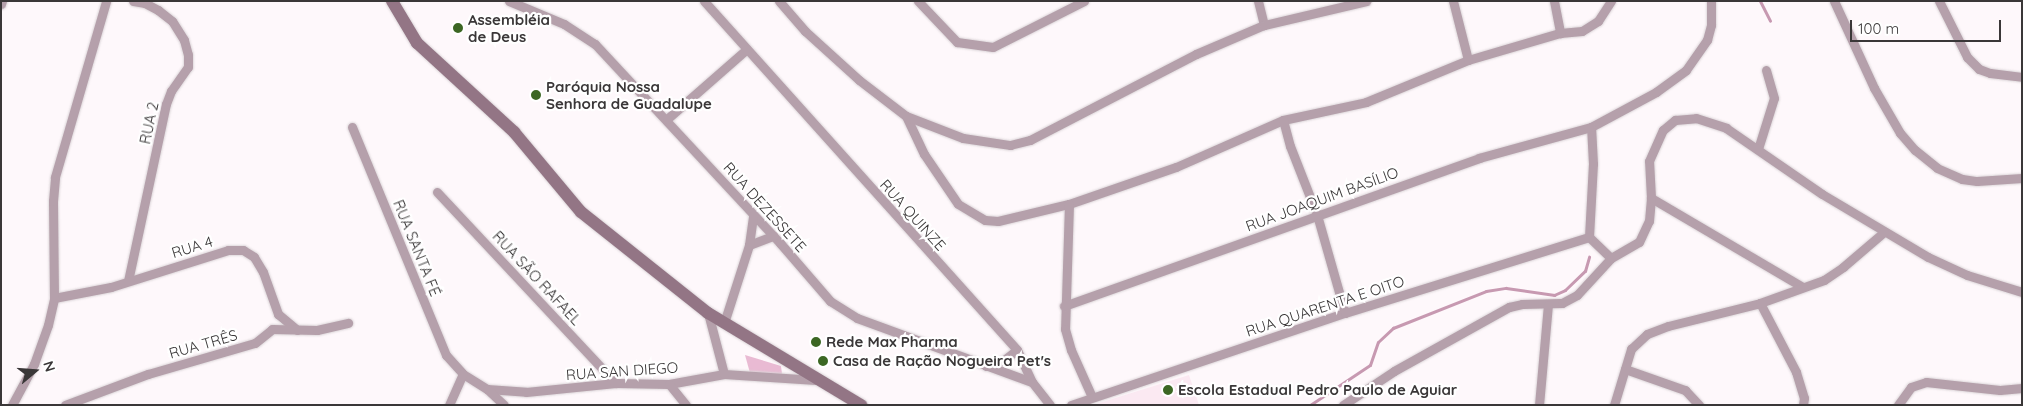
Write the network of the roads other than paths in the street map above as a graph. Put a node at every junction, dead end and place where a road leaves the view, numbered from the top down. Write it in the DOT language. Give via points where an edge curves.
graph roads {
  1 [pos="106,1"];
  2 [pos="133,1"];
  3 [pos="392,1"];
  4 [pos="509,1"];
  5 [pos="704,1"];
  6 [pos="720,1"];
  7 [pos="779,1"];
  8 [pos="918,1"];
  9 [pos="1084,1"];
  10 [pos="1258,1"];
  11 [pos="1366,1"];
  12 [pos="1454,1"];
  13 [pos="1554,1"];
  14 [pos="1611,1"];
  15 [pos="1711,1"];
  16 [pos="1834,1"];
  17 [pos="1939,1"];
  18 [pos="1356,3"];
  19 [pos="712,9"];
  20 [pos="1264,25"];
  21 [pos="1560,33"];
  22 [pos="747,49"];
  23 [pos="1468,60"];
  24 [pos="1766,70"];
  25 [pos="2022,77"];
  26 [pos="906,116"];
  27 [pos="667,119"];
  28 [pos="1283,120"];
  29 [pos="1591,127"];
  30 [pos="352,128"];
  31 [pos="1758,149"];
  32 [pos="2022,178"];
  33 [pos="437,192"];
  34 [pos="1651,198"];
  35 [pos="1069,204"];
  36 [pos="753,215"];
  37 [pos="1317,215"];
  38 [pos="1884,232"];
  39 [pos="773,236"];
  40 [pos="1590,237"];
  41 [pos="750,245"];
  42 [pos="1611,258"];
  43 [pos="128,281"];
  44 [pos="1801,286"];
  45 [pos="2022,292"];
  46 [pos="54,298"];
  47 [pos="1760,303"];
  48 [pos="1548,305"];
  49 [pos="1064,306"];
  50 [pos="708,312"];
  51 [pos="1345,314"];
  52 [pos="348,323"];
  53 [pos="724,323"];
  54 [pos="297,330"];
  55 [pos="1017,350"];
  56 [pos="985,366"];
  57 [pos="1624,370"];
  58 [pos="463,374"];
  59 [pos="724,374"];
  60 [pos="816,380"];
  61 [pos="616,382"];
  62 [pos="1032,382"];
  63 [pos="668,384"];
  64 [pos="2022,388"];
  65 [pos="487,389"];
  66 [pos="1092,397"];
  67 [pos="12,405"];
  68 [pos="65,405"];
  69 [pos="449,405"];
  70 [pos="504,405"];
  71 [pos="686,405"];
  72 [pos="861,405"];
  73 [pos="1050,405"];
  74 [pos="1071,405"];
  75 [pos="1343,405"];
  76 [pos="1539,405"];
  77 [pos="1614,405"];
  78 [pos="1699,405"];
  79 [pos="1803,405"];
  80 [pos="1898,405"];
  1 -- 46 [label="street" via="55,177"];
  2 -- 43 [label="street, RUA 2" via="145,3 172,21 184,40 188,67 166,104"];
  3 -- 50 [label="main road" via="417,43 514,132 581,212"];
  4 -- 27 [label="street, RUA DEZESSETE" via="564,24 595,44"];
  5 -- 19 [label="street, RUA QUINZE"];
  6 -- 19 [label="street"];
  7 -- 26 [label="street" via="805,31 858,80"];
  8 -- 9 [label="street" via="957,42 993,47"];
  10 -- 20 [label="street"];
  11 -- 18 [label="street"];
  12 -- 23 [label="street"];
  13 -- 21 [label="street"];
  14 -- 21 [label="street" via="1598,21 1582,31"];
  15 -- 29 [label="street, RUA JOAQUIM BASÍLIO" via="1712,25 1707,40 1686,70 1656,92"];
  16 -- 32 [label="street" via="1874,88 1900,133 1915,150 1936,168 1962,179"];
  17 -- 25 [label="street" via="1967,57 1979,69"];
  18 -- 20 [label="street"];
  19 -- 22 [label="street, RUA QUINZE"];
  20 -- 26 [label="street" via="1196,54 1030,140 1010,145 962,138"];
  21 -- 23 [label="street"];
  22 -- 27 [label="street"];
  22 -- 55 [label="street, RUA QUINZE"];
  23 -- 28 [label="street" via="1366,102"];
  24 -- 31 [label="street" via="1774,98"];
  26 -- 35 [label="street" via="924,154 958,204 985,220 998,221"];
  27 -- 36 [label="street, RUA DEZESSETE"];
  28 -- 35 [label="street" via="1176,167"];
  28 -- 37 [label="street"];
  29 -- 37 [label="street, RUA JOAQUIM BASÍLIO" via="1480,158"];
  29 -- 40 [label="street"];
  30 -- 58 [label="street, RUA SANTA FÉ" via="446,355"];
  31 -- 34 [label="street" via="1708,120 1675,120 1663,130 1649,162"];
  31 -- 38 [label="street"];
  33 -- 61 [label="street, RUA SÃO RAFAEL"];
  34 -- 42 [label="street" via="1649,221 1639,242"];
  34 -- 44 [label="street"];
  35 -- 49 [label="street"];
  36 -- 39 [label="street, RUA DEZESSETE"];
  36 -- 41 [label="street"];
  37 -- 49 [label="street, RUA JOAQUIM BASÍLIO"];
  37 -- 51 [label="street"];
  38 -- 44 [label="street" via="1831,276"];
  38 -- 45 [label="street" via="1967,275"];
  39 -- 41 [label="street"];
  39 -- 56 [label="street, RUA DEZESSETE" via="837,306 857,318"];
  40 -- 42 [label="street"];
  40 -- 51 [label="street, RUA QUARENTA E OITO"];
  41 -- 53 [label="street"];
  42 -- 48 [label="street" via="1577,295 1562,303"];
  43 -- 46 [label="street, RUA 4"];
  43 -- 54 [label="street, RUA 4" via="228,250 243,250 254,257 263,272 278,314"];
  44 -- 47 [label="street"];
  46 -- 67 [label="street" via="34,364"];
  47 -- 57 [label="street" via="1647,334 1631,349"];
  47 -- 79 [label="street" via="1796,372"];
  48 -- 75 [label="street" via="1510,307 1394,371"];
  48 -- 76 [label="street"];
  49 -- 66 [label="street" via="1065,329 1071,350"];
  50 -- 53 [label="main road"];
  50 -- 59 [label="street"];
  51 -- 66 [label="street, RUA QUARENTA E OITO"];
  52 -- 54 [label="street, RUA TRÊS" via="317,330"];
  53 -- 60 [label="main road"];
  54 -- 68 [label="street, RUA TRÊS" via="272,329 255,343 148,374"];
  55 -- 56 [label="street" via="1004,360"];
  55 -- 62 [label="street, RUA QUINZE"];
  56 -- 62 [label="street, RUA DEZESSETE"];
  57 -- 77 [label="street"];
  57 -- 78 [label="street" via="1685,390"];
  58 -- 65 [label="street, RUA SAN DIEGO"];
  58 -- 69 [label="street"];
  59 -- 60 [label="street, RUA SAN DIEGO"];
  59 -- 63 [label="street, RUA SAN DIEGO"];
  60 -- 72 [label="main road"];
  61 -- 63 [label="street, RUA SAN DIEGO"];
  61 -- 65 [label="street, RUA SAN DIEGO" via="526,392"];
  62 -- 73 [label="street, RUA QUINZE"];
  63 -- 71 [label="street"];
  64 -- 80 [label="street" via="2000,390 1926,382 1911,387"];
  65 -- 70 [label="street"];
  66 -- 74 [label="street, RUA QUARENTA E OITO"];
}
